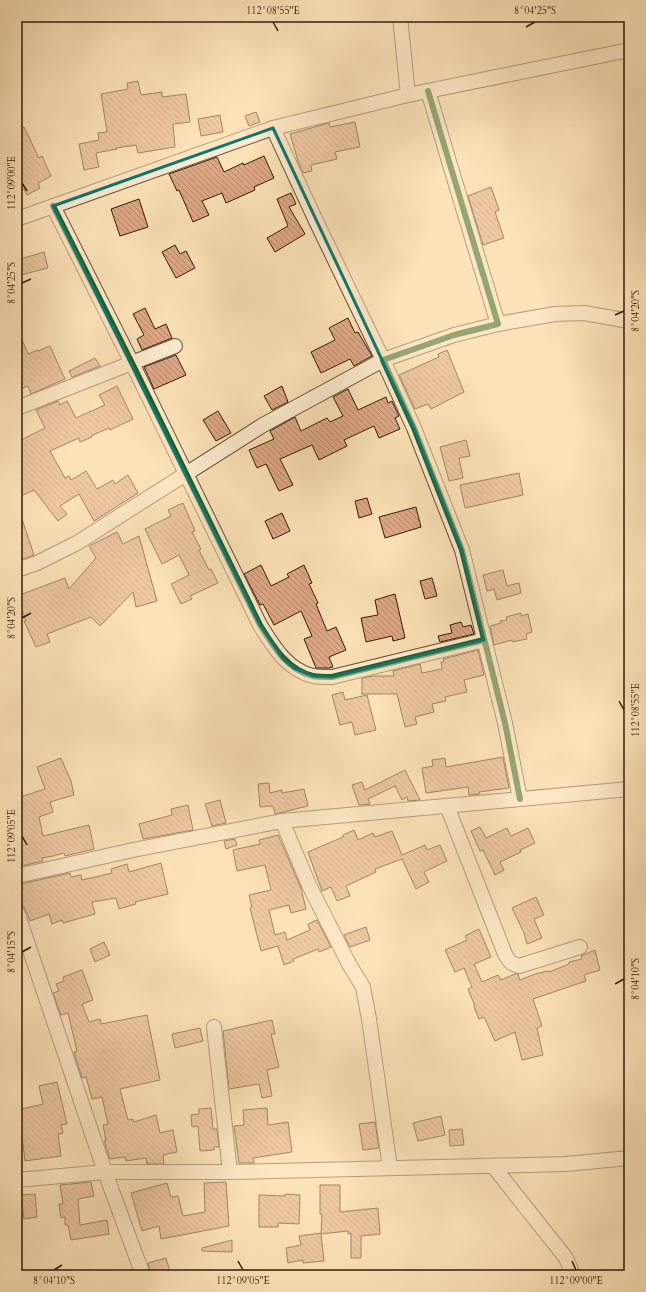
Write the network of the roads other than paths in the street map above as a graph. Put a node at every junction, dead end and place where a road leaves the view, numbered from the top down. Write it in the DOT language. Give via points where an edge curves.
graph roads {
  1 [pos="400,17"];
  2 [pos="629,50"];
  3 [pos="428,91"];
  4 [pos="408,95"];
  5 [pos="273,128"];
  6 [pos="53,206"];
  7 [pos="17,219"];
  8 [pos="629,321"];
  9 [pos="498,324"];
  10 [pos="175,346"];
  11 [pos="383,360"];
  12 [pos="132,363"];
  13 [pos="17,408"];
  14 [pos="186,474"];
  15 [pos="17,570"];
  16 [pos="484,640"];
  17 [pos="629,789"];
  18 [pos="520,799"];
  19 [pos="447,806"];
  20 [pos="282,821"];
  21 [pos="17,876"];
  22 [pos="17,912"];
  23 [pos="580,947"];
  24 [pos="214,1027"];
  25 [pos="629,1158"];
  26 [pos="493,1166"];
  27 [pos="390,1168"];
  28 [pos="105,1172"];
  29 [pos="230,1172"];
  30 [pos="17,1180"];
  31 [pos="143,1275"];
  32 [pos="573,1275"];
  1 -- 4 [label="street"];
  2 -- 3 [label="street"];
  3 -- 4 [label="street"];
  3 -- 9 [label="street"];
  4 -- 5 [label="street"];
  5 -- 6 [label="street"];
  5 -- 11 [label="street"];
  6 -- 7 [label="street"];
  6 -- 12 [label="street"];
  8 -- 9 [label="street" via="584,313 555,314"];
  9 -- 11 [label="street" via="454,335"];
  10 -- 12 [label="street"];
  11 -- 14 [label="street" via="263,425"];
  11 -- 16 [label="street" via="414,428 462,550"];
  12 -- 13 [label="street"];
  12 -- 14 [label="street"];
  14 -- 15 [label="street" via="80,540 37,563"];
  14 -- 16 [label="street" via="260,625 283,659 294,668 313,676 332,677"];
  16 -- 18 [label="street" via="505,723"];
  17 -- 18 [label="street"];
  18 -- 19 [label="street"];
  19 -- 20 [label="street"];
  19 -- 23 [label="street" via="509,961 519,966"];
  20 -- 21 [label="street"];
  20 -- 27 [label="street" via="309,885 363,988"];
  22 -- 28 [label="street"];
  24 -- 29 [label="street"];
  25 -- 26 [label="street" via="566,1164"];
  26 -- 27 [label="street"];
  26 -- 32 [label="street" via="566,1258"];
  27 -- 29 [label="street"];
  28 -- 29 [label="street"];
  28 -- 30 [label="street"];
  28 -- 31 [label="street"];
}
